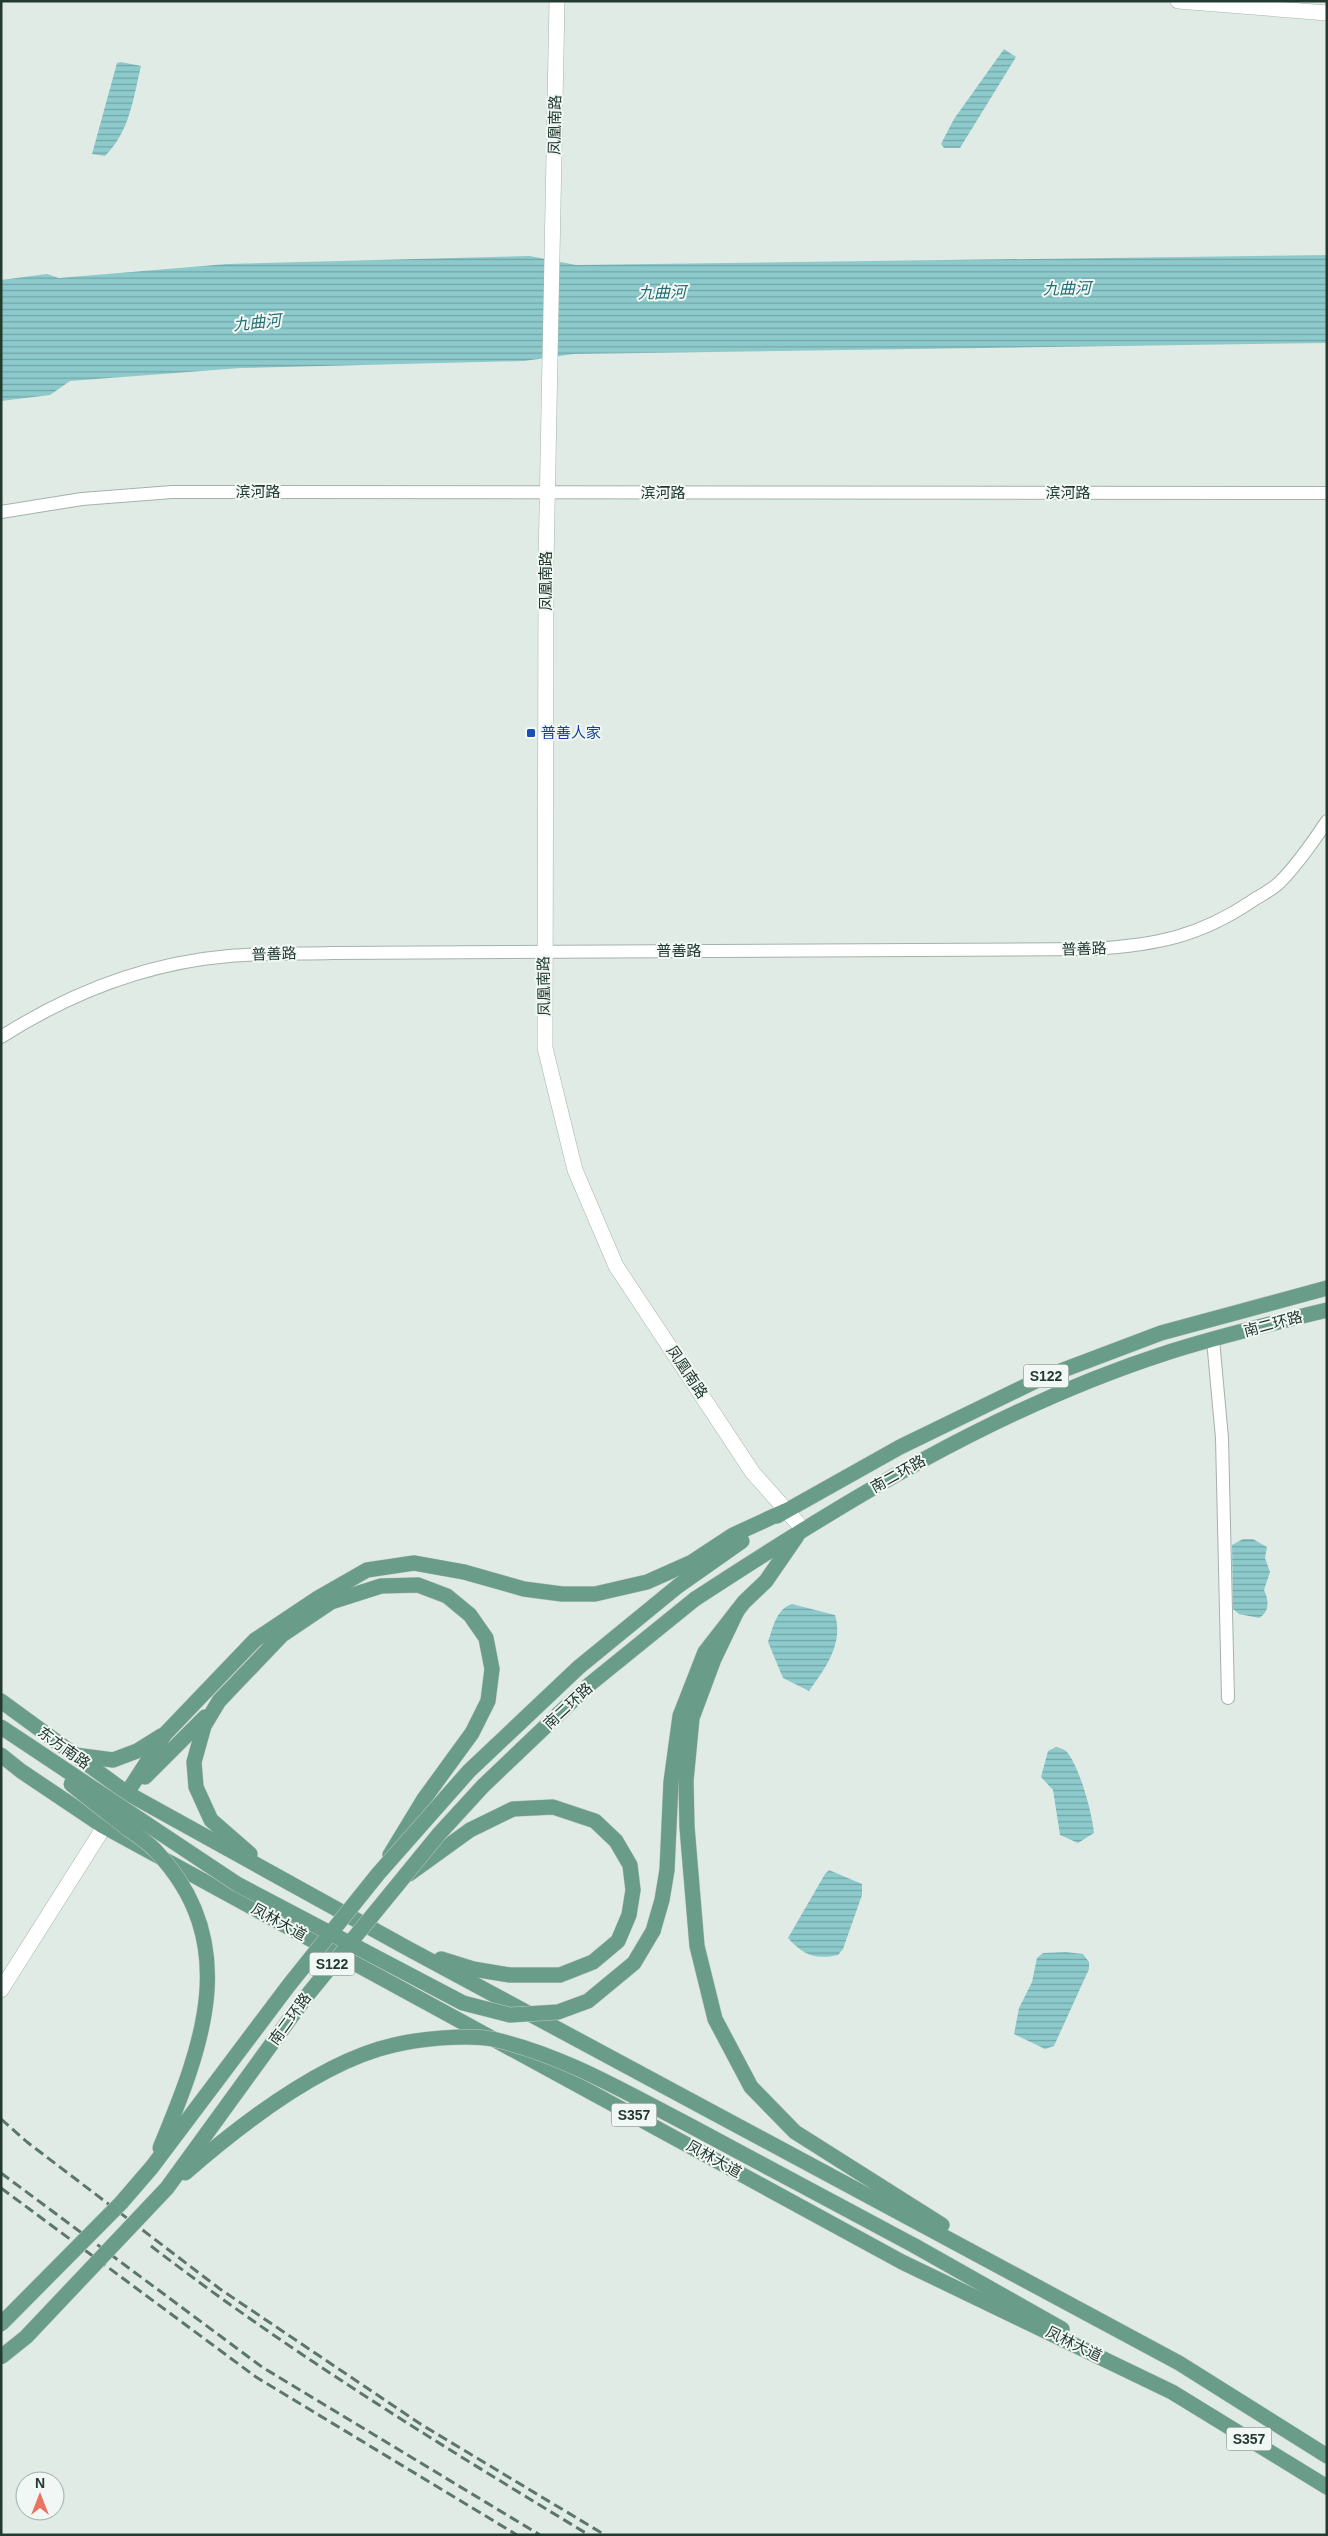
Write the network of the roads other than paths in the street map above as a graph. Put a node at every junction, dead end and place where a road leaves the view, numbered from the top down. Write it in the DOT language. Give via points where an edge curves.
graph roads {
  1 [pos="557,1"];
  2 [pos="1178,1"];
  3 [pos="1327,13"];
  4 [pos="548,493"];
  5 [pos="1327,493"];
  6 [pos="1,512"];
  7 [pos="1327,821"];
  8 [pos="544,952"];
  9 [pos="1,1037"];
  10 [pos="1327,1288"];
  11 [pos="1327,1310"];
  12 [pos="1213,1340"];
  13 [pos="785,1510"];
  14 [pos="802,1528"];
  15 [pos="737,1611"];
  16 [pos="1228,1698"];
  17 [pos="1,1701"];
  18 [pos="219,1701"];
  19 [pos="1,1728"];
  20 [pos="165,1734"];
  21 [pos="1,1755"];
  22 [pos="73,1755"];
  23 [pos="128,1793"];
  24 [pos="103,1826"];
  25 [pos="272,1874"];
  26 [pos="378,1874"];
  27 [pos="401,1878"];
  28 [pos="407,1948"];
  29 [pos="1,1990"];
  30 [pos="152,2167"];
  31 [pos="167,2188"];
  32 [pos="1,2324"];
  33 [pos="1,2357"];
  34 [pos="1178,2363"];
  35 [pos="1172,2392"];
  36 [pos="1327,2456"];
  37 [pos="1327,2486"];
  1 -- 4 [label="street, 凤凰南路"];
  2 -- 3 [label="street"];
  4 -- 5 [label="street, 滨河路"];
  4 -- 6 [label="street, 滨河路" via="172,492 82,499"];
  4 -- 8 [label="street, 凤凰南路"];
  7 -- 8 [label="street, 普善路" via="1279,883 1232,915 1189,934 1142,946 1093,950"];
  8 -- 9 [label="street, 普善路" via="332,952 229,956 182,963 133,974 84,992 27,1020"];
  8 -- 13 [label="street, 凤凰南路" via="545,1048 575,1170 616,1266 753,1473"];
  10 -- 13 [label="main road, 南二环路 / S122" via="1161,1333 1042,1378 900,1447"];
  11 -- 12 [label="main road, 南二环路 / S122"];
  12 -- 14 [label="main road, 南二环路 / S122" via="1166,1353 1047,1399 911,1466"];
  12 -- 16 [label="street" via="1222,1438"];
  13 -- 14 [label="street, 凤凰南路"];
  13 -- 20 [label="main road" via="733,1535 692,1562 647,1582 595,1594 524,1589 464,1572 414,1563 368,1570 318,1598 255,1640"];
  13 -- 26 [label="main road, 南二环路 / S122, bridge" via="678,1586 579,1667 469,1771"];
  14 -- 15 [label="main road" via="766,1581"];
  14 -- 27 [label="main road, 南二环路 / S122, bridge" via="695,1599 583,1691 483,1786"];
  15 -- 19 [label="main road, bridge" via="705,1652 680,1716 670,1782 667,1870 653,1931 634,1963 588,2001 558,2012 510,2015 462,2003 237,1884"];
  15 -- 34 [label="main road" via="714,1659 692,1718 686,1781 697,1946 715,2019 751,2087 795,2132 854,2172"];
  17 -- 22 [label="main road, 东方南路"];
  18 -- 23 [label="main road"];
  18 -- 25 [label="main road" via="204,1726 194,1762 196,1787 212,1820"];
  18 -- 26 [label="main road, bridge" via="282,1635 331,1602 381,1586 418,1585 447,1596 470,1615 486,1638 492,1669 488,1701 472,1733 424,1798"];
  19 -- 30 [label="main road, bridge" via="154,1849 176,1876 194,1905 200,1922 205,1938 208,1984 202,2027 177,2107"];
  20 -- 22 [label="main road" via="137,1751 113,1760"];
  20 -- 23 [label="main road"];
  21 -- 24 [label="main road"];
  22 -- 23 [label="main road, 东方南路"];
  23 -- 24 [label="street"];
  23 -- 25 [label="main road, S357"];
  24 -- 29 [label="street"];
  24 -- 35 [label="main road, 凤林大道 / S357" via="902,2262"];
  25 -- 28 [label="main road, S357"];
  26 -- 30 [label="main road, 南二环路 / S122, bridge"];
  27 -- 28 [label="main road, bridge" via="470,1830 513,1809 553,1807 594,1821 616,1841 630,1864 632,1898 618,1941 593,1962 560,1975 510,1975 473,1969"];
  27 -- 31 [label="main road, 南二环路 / S122, bridge" via="304,1998"];
  28 -- 34 [label="main road, S357"];
  30 -- 32 [label="main road, 南二环路 / S122, bridge" via="121,2203"];
  31 -- 33 [label="main road, 南二环路 / S122, bridge" via="26,2338"];
  31 -- 35 [label="main road, bridge" via="229,2135 327,2070 392,2045 440,2038 490,2039 558,2059 915,2246"];
  34 -- 36 [label="main road, S357"];
  35 -- 37 [label="main road, 凤林大道 / S357"];
}
